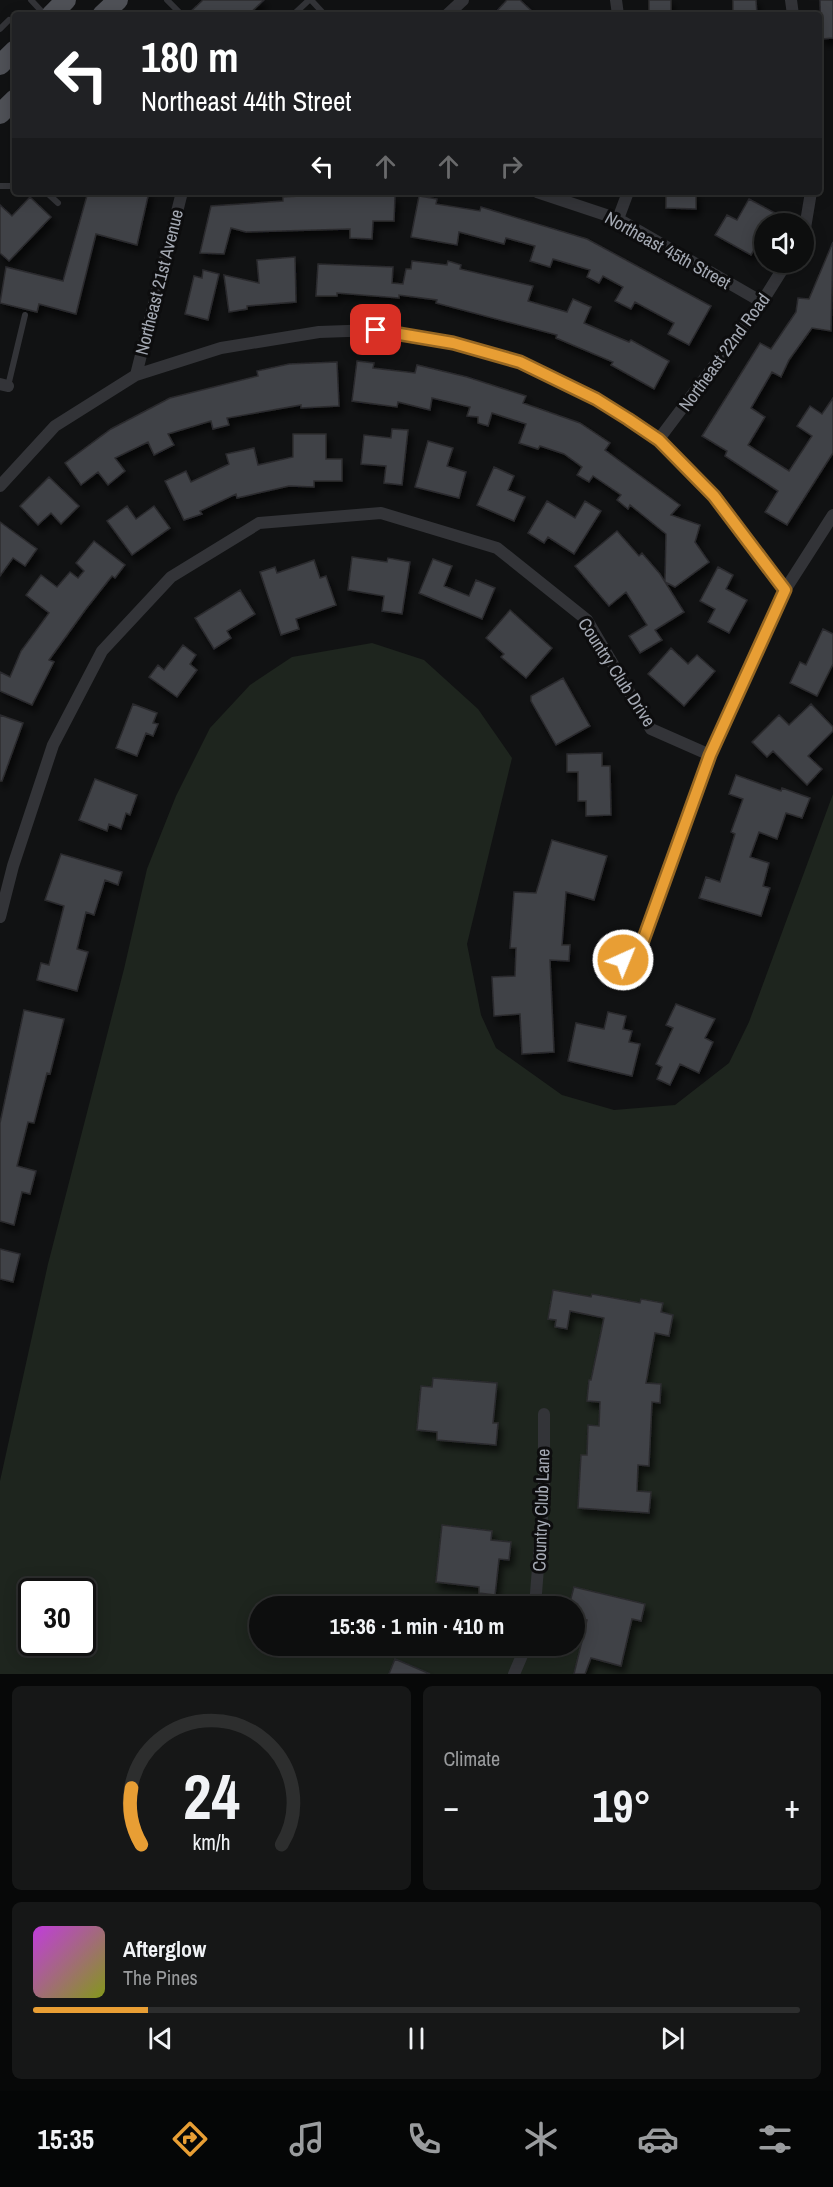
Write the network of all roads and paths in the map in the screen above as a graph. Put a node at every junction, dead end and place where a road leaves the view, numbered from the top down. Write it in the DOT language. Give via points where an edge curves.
graph roads {
  1 [pos="31,0"];
  2 [pos="66,0"];
  3 [pos="118,0"];
  4 [pos="167,0"];
  5 [pos="310,0"];
  6 [pos="462,0"];
  7 [pos="42,12"];
  8 [pos="54,12"];
  9 [pos="105,12"];
  10 [pos="179,12"];
  11 [pos="296,12"];
  12 [pos="323,12"];
  13 [pos="450,12"];
  14 [pos="9,20"];
  15 [pos="0,28"];
  16 [pos="12,53"];
  17 [pos="0,65"];
  18 [pos="12,102"];
  19 [pos="0,114"];
  20 [pos="49,195"];
  21 [pos="181,195"];
  22 [pos="546,195"];
  23 [pos="627,195"];
  24 [pos="810,195"];
  25 [pos="58,203"];
  26 [pos="808,213"];
  27 [pos="618,219"];
  28 [pos="780,273"];
  29 [pos="762,302"];
  30 [pos="25,315"];
  31 [pos="136,375"];
  32 [pos="4,385"];
  33 [pos="659,440"];
  34 [pos="0,486"];
  35 [pos="833,515"];
  36 [pos="785,590"];
  37 [pos="710,755"];
  38 [pos="6,864"];
  39 [pos="0,917"];
  40 [pos="623,960"];
  41 [pos="544,1414"];
  42 [pos="536,1596"];
  43 [pos="522,1656"];
  44 [pos="514,1674"];
  1 -- 7 [label="lane"];
  2 -- 8 [label="main road"];
  3 -- 9 [label="main road"];
  4 -- 10 [label="lane"];
  5 -- 11 [label="lane"];
  5 -- 12 [label="lane"];
  6 -- 13 [label="street"];
  14 -- 15 [label="lane"];
  16 -- 17 [label="main road"];
  18 -- 19 [label="main road"];
  20 -- 25 [label="lane"];
  21 -- 31 [label="street, Northeast 21st Avenue"];
  22 -- 27 [label="street, Northeast 45th Street"];
  23 -- 27 [label="street"];
  24 -- 26 [label="street"];
  27 -- 29 [label="street, Northeast 45th Street"];
  28 -- 29 [label="street, Northeast 22nd Road"];
  29 -- 33 [label="street, Northeast 22nd Road"];
  30 -- 32 [label="lane"];
  31 -- 33 [label="street" via="221,348 319,332 376,330 453,343 520,362 596,399"];
  31 -- 34 [label="street, Northeast 21st Avenue" via="55,426"];
  33 -- 36 [label="street" via="714,496"];
  35 -- 36 [label="street"];
  36 -- 37 [label="street"];
  37 -- 38 [label="street, Country Club Drive" via="651,729 587,620 496,548 381,513 259,523 171,577 102,651 52,745"];
  37 -- 40 [label="street" via="640,949"];
  38 -- 39 [label="street"];
  41 -- 42 [label="street, Country Club Lane" via="544,1492"];
  43 -- 44 [label="street"];
}
